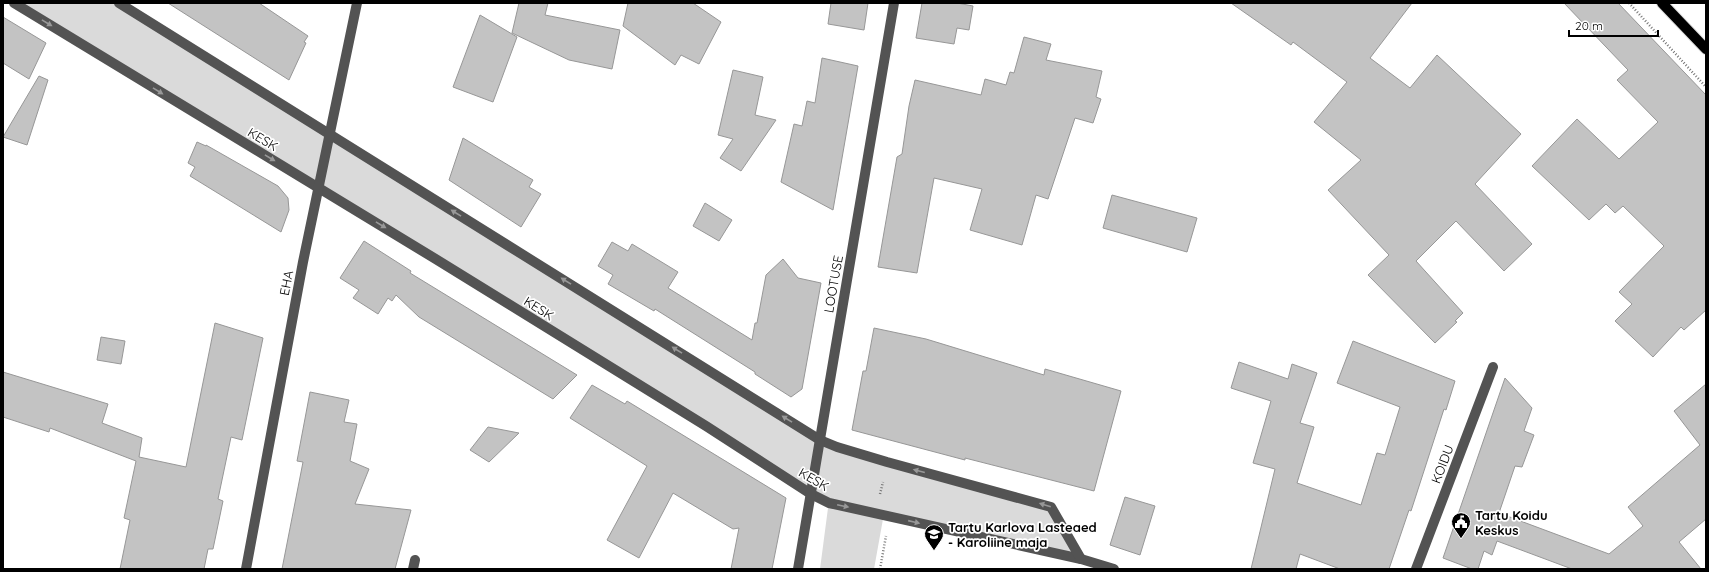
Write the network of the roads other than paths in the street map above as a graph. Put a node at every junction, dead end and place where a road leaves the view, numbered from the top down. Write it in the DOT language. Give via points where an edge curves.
graph roads {
  1 [pos="14,3"];
  2 [pos="119,3"];
  3 [pos="357,3"];
  4 [pos="894,3"];
  5 [pos="1662,3"];
  6 [pos="1706,49"];
  7 [pos="329,133"];
  8 [pos="318,187"];
  9 [pos="1493,367"];
  10 [pos="820,440"];
  11 [pos="811,494"];
  12 [pos="1081,559"];
  13 [pos="246,569"];
  14 [pos="798,569"];
  15 [pos="1114,569"];
  16 [pos="1416,569"];
  1 -- 8 [label="street, KESK, one-way"];
  2 -- 7 [label="street"];
  3 -- 7 [label="street, EHA"];
  4 -- 10 [label="street, LOOTUSE"];
  5 -- 6 [label="main road"];
  7 -- 8 [label="street, EHA"];
  10 -- 7 [label="street, one-way"];
  8 -- 11 [label="street, KESK, one-way" via="706,426"];
  8 -- 13 [label="street, EHA"];
  9 -- 16 [label="street, KOIDU"];
  10 -- 11 [label="street, LOOTUSE"];
  12 -- 10 [label="street, one-way" via="1051,507 887,462"];
  11 -- 12 [label="street, KESK, one-way" via="829,503"];
  11 -- 14 [label="street, LOOTUSE"];
  12 -- 15 [label="street, KESK"];
}
